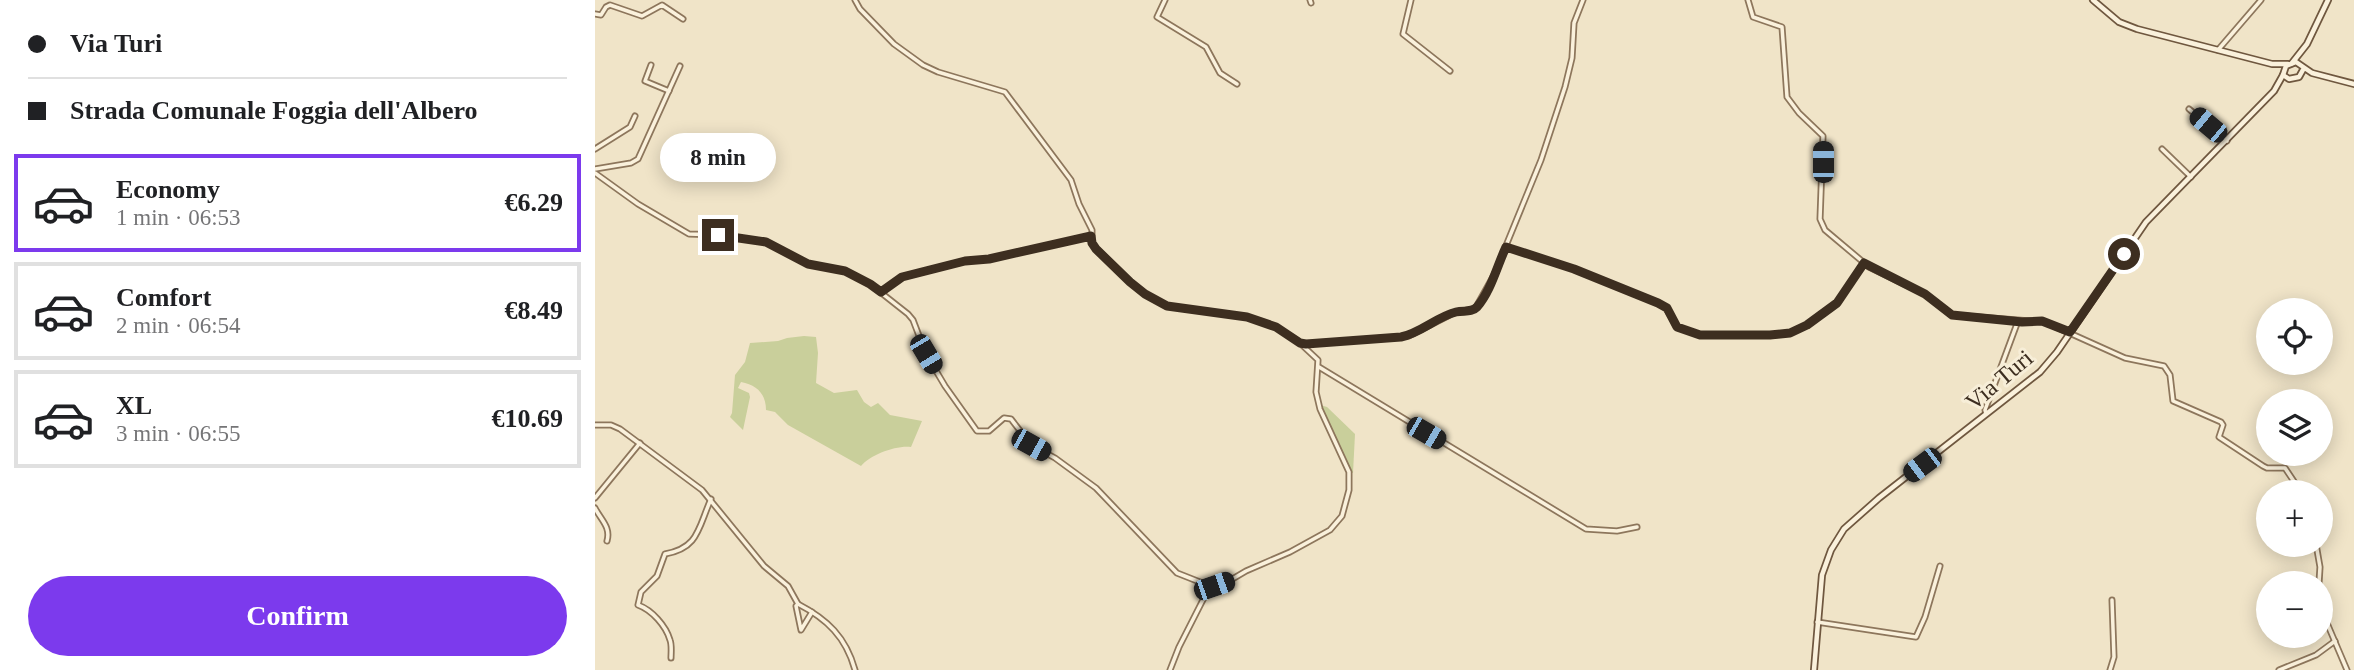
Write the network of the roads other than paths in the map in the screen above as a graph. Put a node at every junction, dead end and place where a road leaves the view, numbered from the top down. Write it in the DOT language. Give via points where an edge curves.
graph roads {
  1 [pos="855,0"];
  2 [pos="1165,0"];
  3 [pos="1411,0"];
  4 [pos="1584,0"];
  5 [pos="1748,0"];
  6 [pos="2093,0"];
  7 [pos="2261,0"];
  8 [pos="2327,0"];
  9 [pos="595,14"];
  10 [pos="683,19"];
  11 [pos="2307,44"];
  12 [pos="2218,50"];
  13 [pos="2272,64"];
  14 [pos="2290,64"];
  15 [pos="650,65"];
  16 [pos="680,66"];
  17 [pos="2303,66"];
  18 [pos="1450,71"];
  19 [pos="2283,73"];
  20 [pos="2321,76"];
  21 [pos="2299,77"];
  22 [pos="2291,79"];
  23 [pos="1237,84"];
  24 [pos="2354,84"];
  25 [pos="669,91"];
  26 [pos="2274,91"];
  27 [pos="2189,109"];
  28 [pos="635,116"];
  29 [pos="2227,141"];
  30 [pos="595,149"];
  31 [pos="2162,149"];
  32 [pos="595,171"];
  33 [pos="2191,177"];
  34 [pos="1091,236"];
  35 [pos="1506,247"];
  36 [pos="1864,263"];
  37 [pos="881,292"];
  38 [pos="2018,321"];
  39 [pos="2070,332"];
  40 [pos="1300,343"];
  41 [pos="1319,367"];
  42 [pos="1986,414"];
  43 [pos="595,425"];
  44 [pos="640,443"];
  45 [pos="2293,480"];
  46 [pos="595,498"];
  47 [pos="711,499"];
  48 [pos="595,508"];
  49 [pos="1637,527"];
  50 [pos="607,541"];
  51 [pos="1940,566"];
  52 [pos="1210,586"];
  53 [pos="2112,600"];
  54 [pos="797,604"];
  55 [pos="812,612"];
  56 [pos="1817,622"];
  57 [pos="2333,636"];
  58 [pos="2335,641"];
  59 [pos="671,658"];
  60 [pos="855,670"];
  61 [pos="1170,670"];
  62 [pos="1814,670"];
  63 [pos="2110,670"];
  64 [pos="2279,670"];
  65 [pos="2347,670"];
  1 -- 34 [label="street" via="894,44 923,65 1005,92 1070,180"];
  2 -- 23 [label="street" via="1157,17 1206,47 1220,73"];
  3 -- 18 [label="street" via="1403,34"];
  4 -- 35 [label="street" via="1574,23 1565,88"];
  5 -- 36 [label="street" via="1753,17 1782,27 1787,97 1822,136 1820,223"];
  6 -- 12 [label="main road" via="2126,25"];
  7 -- 12 [label="street"];
  8 -- 11 [label="main road"];
  9 -- 10 [label="street" via="601,15 610,5 642,16 662,5"];
  11 -- 14 [label="main road"];
  11 -- 17 [label="main road"];
  12 -- 13 [label="main road"];
  13 -- 14 [label="main road"];
  13 -- 19 [label="main road"];
  14 -- 17 [label="main road"];
  14 -- 19 [label="main road"];
  15 -- 25 [label="street" via="645,81"];
  16 -- 25 [label="street"];
  17 -- 20 [label="main road"];
  17 -- 21 [label="main road"];
  19 -- 22 [label="main road"];
  19 -- 26 [label="main road"];
  20 -- 21 [label="main road"];
  20 -- 24 [label="main road"];
  21 -- 22 [label="main road"];
  22 -- 26 [label="main road"];
  25 -- 32 [label="street" via="635,162"];
  26 -- 29 [label="main road, Via Turi"];
  27 -- 29 [label="street"];
  28 -- 30 [label="street" via="630,128"];
  29 -- 33 [label="main road, Via Turi"];
  31 -- 33 [label="street"];
  32 -- 37 [label="street" via="688,234 766,242 808,264 845,271"];
  33 -- 39 [label="main road, Via Turi" via="2140,230"];
  34 -- 37 [label="street" via="902,277"];
  34 -- 40 [label="street" via="1096,249 1130,282 1167,306 1247,317 1281,329"];
  35 -- 36 [label="street" via="1658,303 1667,308 1677,327 1700,335 1796,331 1837,303"];
  35 -- 40 [label="street" via="1472,311 1456,312 1401,337"];
  36 -- 38 [label="street" via="1925,294 1952,315"];
  37 -- 52 [label="street" via="913,320 926,354 977,430 989,431 1004,418 1011,419 1031,445 1096,488 1177,573"];
  38 -- 39 [label="street" via="2042,321"];
  38 -- 42 [label="street"];
  39 -- 42 [label="main road, Via Turi" via="2040,372"];
  39 -- 45 [label="street" via="2125,358 2166,368 2173,401 2221,422 2219,437 2267,468 2285,468"];
  40 -- 41 [label="street" via="1318,360"];
  41 -- 49 [label="street" via="1586,528 1612,531"];
  41 -- 52 [label="street" via="1320,408 1349,472 1342,516 1330,530 1290,552"];
  42 -- 56 [label="main road, Via Turi" via="1844,529 1822,575"];
  43 -- 44 [label="street" via="611,425"];
  44 -- 46 [label="street"];
  44 -- 47 [label="street"];
  47 -- 54 [label="street" via="764,566 788,586"];
  47 -- 59 [label="street" via="690,546 665,554 657,576 641,592 638,605 659,621 671,641"];
  48 -- 50 [label="street" via="605,523"];
  51 -- 56 [label="street" via="1916,637"];
  52 -- 61 [label="street"];
  53 -- 63 [label="street"];
  54 -- 55 [label="street"];
  54 -- 55 [label="street" via="801,630"];
  55 -- 60 [label="street" via="829,623 850,651"];
  56 -- 62 [label="main road, Via Turi"];
  57 -- 58 [label="street"];
  58 -- 64 [label="street"];
  58 -- 65 [label="street"];
}
